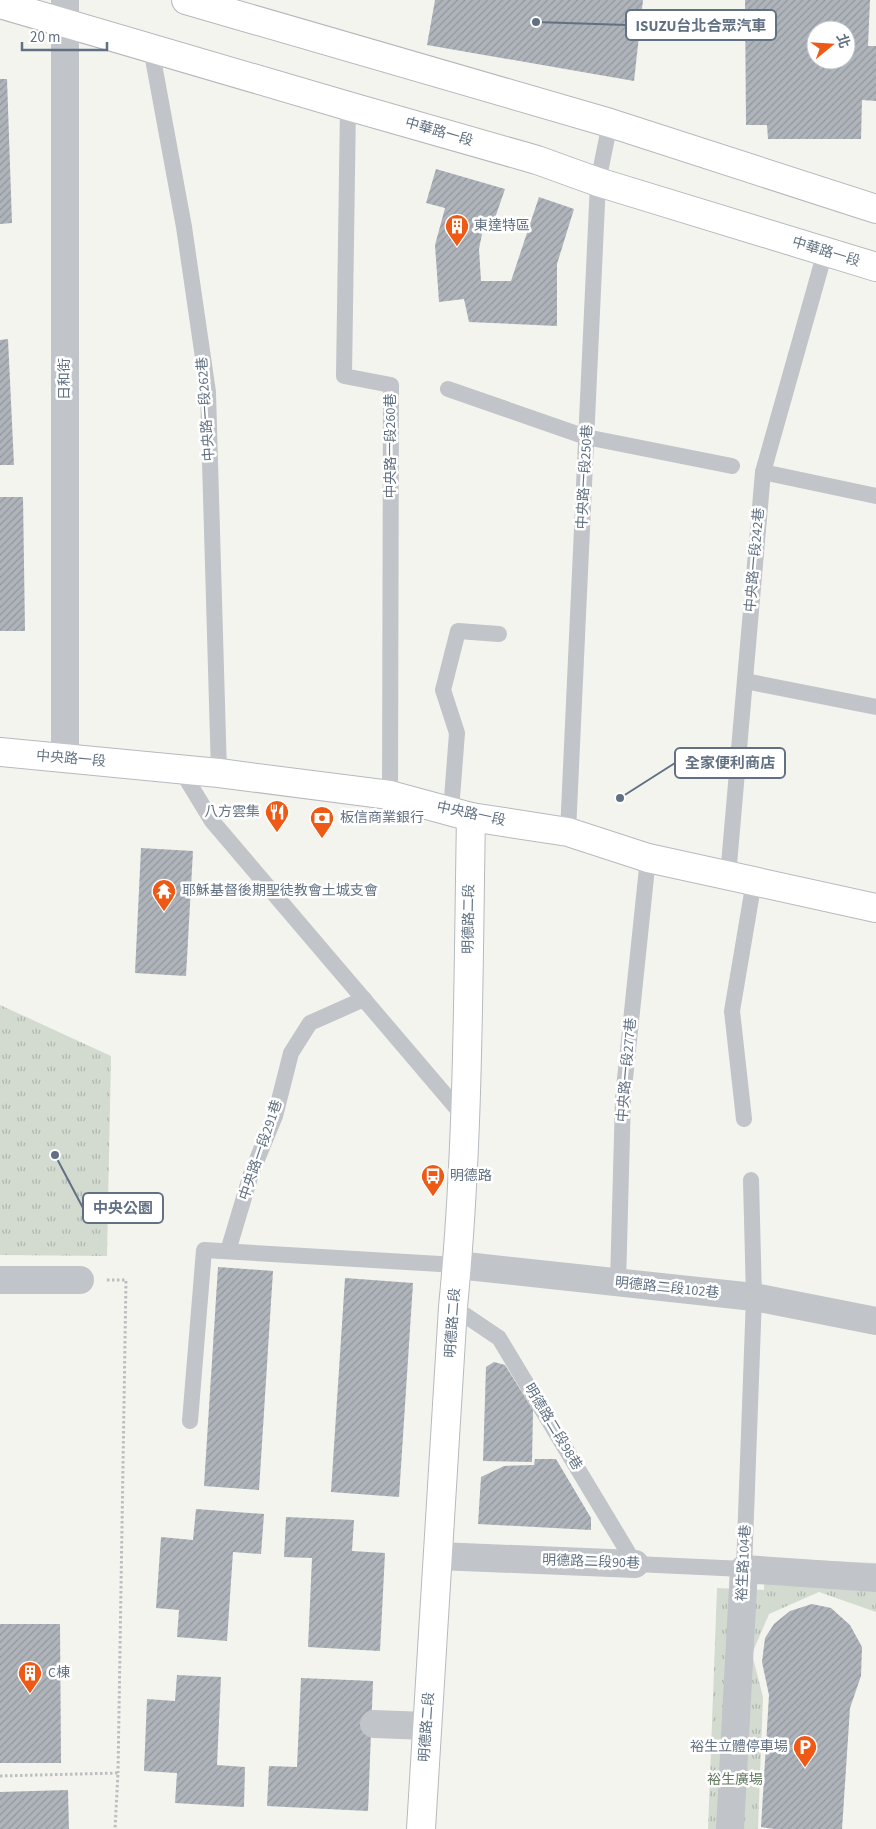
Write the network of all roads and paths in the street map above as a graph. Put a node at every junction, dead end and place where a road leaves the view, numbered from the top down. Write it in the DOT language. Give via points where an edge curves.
graph roads {
  1 [pos="186,0"];
  2 [pos="0,4"];
  3 [pos="64,11"];
  4 [pos="152,48"];
  5 [pos="348,106"];
  6 [pos="610,123"];
  7 [pos="598,182"];
  8 [pos="876,209"];
  9 [pos="825,252"];
  10 [pos="876,267"];
  11 [pos="448,389"];
  12 [pos="586,437"];
  13 [pos="732,466"];
  14 [pos="762,472"];
  15 [pos="876,496"];
  16 [pos="499,634"];
  17 [pos="745,681"];
  18 [pos="876,707"];
  19 [pos="0,752"];
  20 [pos="65,758"];
  21 [pos="181,770"];
  22 [pos="219,774"];
  23 [pos="390,795"];
  24 [pos="461,814"];
  25 [pos="568,832"];
  26 [pos="648,858"];
  27 [pos="741,879"];
  28 [pos="876,908"];
  29 [pos="364,999"];
  30 [pos="465,1118"];
  31 [pos="744,1119"];
  32 [pos="751,1180"];
  33 [pos="228,1251"];
  34 [pos="458,1265"];
  35 [pos="0,1280"];
  36 [pos="80,1280"];
  37 [pos="618,1282"];
  38 [pos="754,1297"];
  39 [pos="453,1307"];
  40 [pos="876,1321"];
  41 [pos="190,1420"];
  42 [pos="438,1556"];
  43 [pos="635,1564"];
  44 [pos="744,1569"];
  45 [pos="876,1578"];
  46 [pos="374,1724"];
  47 [pos="427,1726"];
  48 [pos="118,1773"];
  49 [pos="0,1776"];
  50 [pos="115,1829"];
  51 [pos="421,1829"];
  52 [pos="730,1829"];
  1 -- 6 [label="street"];
  2 -- 3 [label="street, 中華路一段"];
  3 -- 4 [label="street, 中華路一段"];
  3 -- 20 [label="street, 日和街"];
  4 -- 5 [label="street, 中華路一段"];
  4 -- 22 [label="lane, 中央路一段262巷" via="184,227 208,392"];
  5 -- 7 [label="street, 中華路一段" via="537,160"];
  5 -- 23 [label="lane, 中央路一段260巷" via="344,376 391,385"];
  6 -- 7 [label="lane, 中央路一段250巷"];
  6 -- 8 [label="street"];
  7 -- 9 [label="street, 中華路一段"];
  7 -- 12 [label="lane, 中央路一段250巷"];
  9 -- 10 [label="street, 中華路一段"];
  9 -- 14 [label="lane, 中央路一段242巷"];
  11 -- 12 [label="lane"];
  12 -- 13 [label="lane"];
  12 -- 25 [label="lane, 中央路一段250巷"];
  14 -- 15 [label="lane"];
  14 -- 17 [label="lane, 中央路一段242巷"];
  16 -- 24 [label="lane" via="458,631 443,690 456,733"];
  17 -- 18 [label="lane"];
  17 -- 27 [label="lane, 中央路一段242巷"];
  19 -- 20 [label="street, 中央路一段"];
  20 -- 21 [label="street, 中央路一段"];
  21 -- 22 [label="street, 中央路一段"];
  21 -- 29 [label="lane" via="212,821"];
  22 -- 23 [label="street, 中央路一段"];
  23 -- 24 [label="street, 中央路一段"];
  24 -- 25 [label="street, 中央路一段"];
  24 -- 30 [label="street, 明德路二段"];
  25 -- 26 [label="street, 中央路一段"];
  26 -- 27 [label="street, 中央路一段"];
  26 -- 37 [label="lane, 中央路一段277巷" via="623,1098"];
  27 -- 28 [label="street, 中央路一段"];
  27 -- 31 [label="lane, 中央路一段242巷" via="732,1012"];
  29 -- 30 [label="lane"];
  29 -- 33 [label="lane, 中央路一段291巷" via="310,1023 291,1053 275,1116 251,1174"];
  30 -- 34 [label="street, 明德路二段"];
  32 -- 38 [label="lane, 裕生路104巷"];
  33 -- 34 [label="lane"];
  33 -- 41 [label="lane" via="204,1250"];
  34 -- 37 [label="street, 明德路二段102巷"];
  34 -- 39 [label="street, 明德路二段"];
  35 -- 36 [label="street"];
  36 -- 48 [label="path" via="126,1280"];
  37 -- 38 [label="street, 明德路二段102巷"];
  38 -- 40 [label="street, 明德路二段102巷"];
  38 -- 44 [label="lane, 裕生路104巷"];
  39 -- 42 [label="street, 明德路二段"];
  39 -- 43 [label="lane, 明德路二段98巷" via="499,1338"];
  42 -- 43 [label="street, 明德路二段90巷"];
  42 -- 47 [label="street, 明德路二段"];
  43 -- 44 [label="lane, 明德路二段90巷"];
  44 -- 45 [label="street"];
  44 -- 52 [label="street, 裕生路104巷"];
  46 -- 47 [label="street"];
  47 -- 51 [label="street, 明德路二段"];
  48 -- 49 [label="path"];
  48 -- 50 [label="path"];
}
